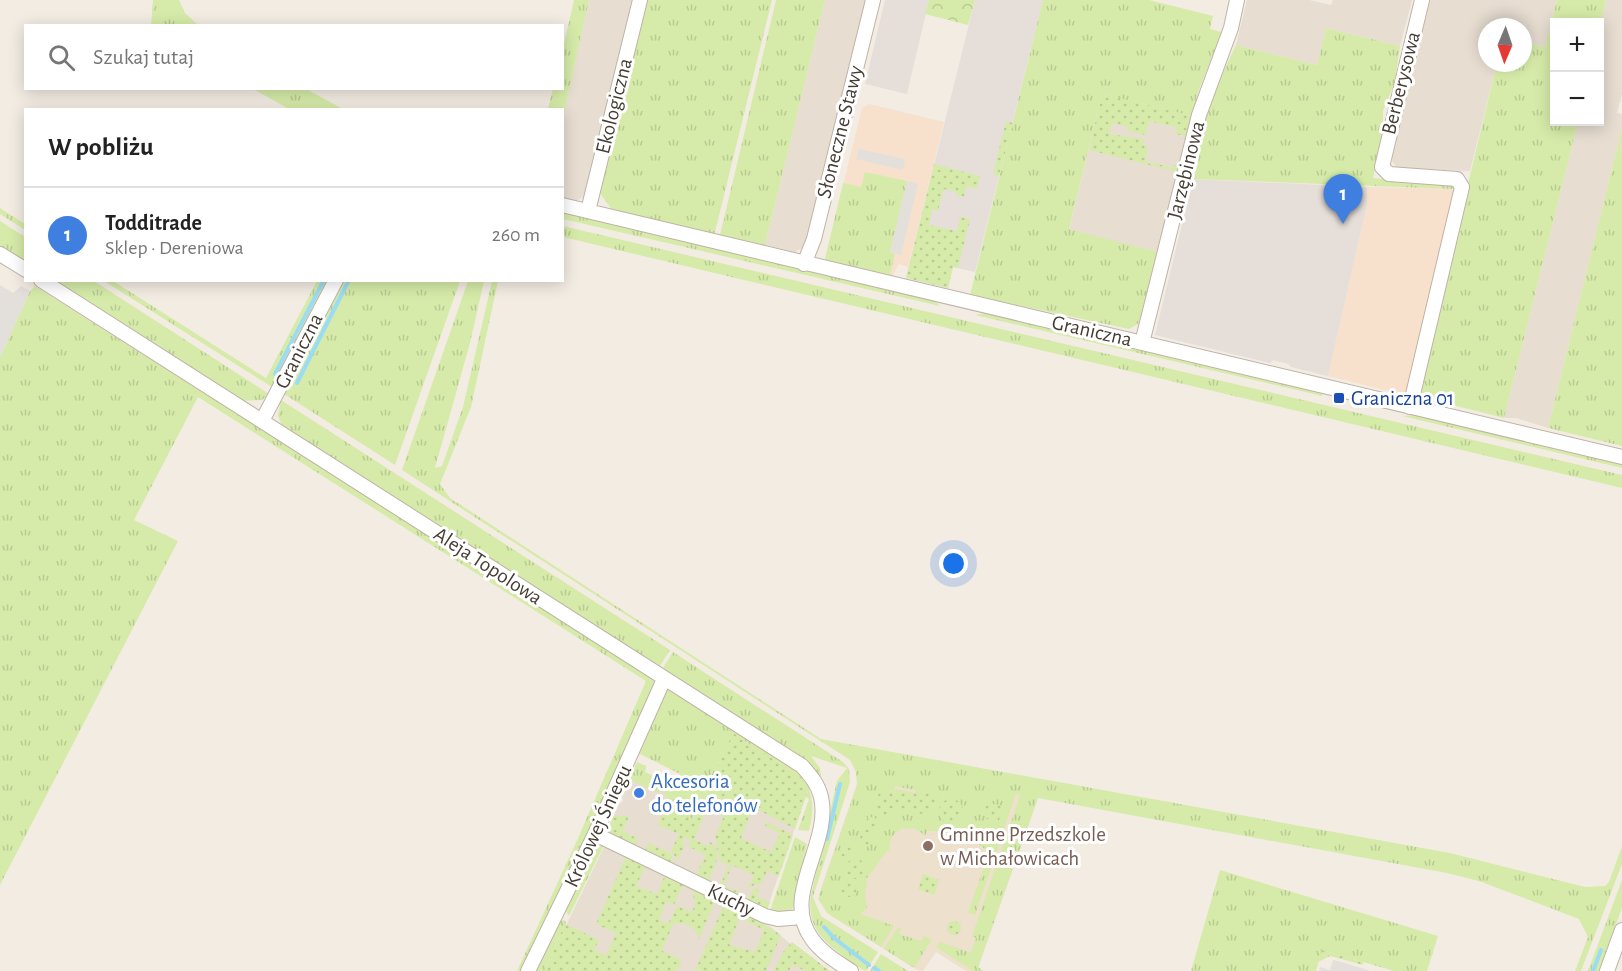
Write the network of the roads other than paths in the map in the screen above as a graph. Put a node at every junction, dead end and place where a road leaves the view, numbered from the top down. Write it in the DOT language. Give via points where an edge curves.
graph roads {
  1 [pos="640,0"];
  2 [pos="873,0"];
  3 [pos="1238,0"];
  4 [pos="1422,0"];
  5 [pos="564,205"];
  6 [pos="588,211"];
  7 [pos="0,254"];
  8 [pos="804,264"];
  9 [pos="24,269"];
  10 [pos="44,282"];
  11 [pos="335,282"];
  12 [pos="1142,343"];
  13 [pos="1410,407"];
  14 [pos="262,421"];
  15 [pos="1622,457"];
  16 [pos="664,679"];
  17 [pos="595,834"];
  18 [pos="802,916"];
  19 [pos="1622,930"];
  20 [pos="528,971"];
  21 [pos="851,971"];
  22 [pos="1606,971"];
  1 -- 6 [label="street, Ekologiczna"];
  2 -- 8 [label="street, Słoneczne Stawy" via="814,239"];
  3 -- 12 [label="street, Jarzębinowa" via="1199,115"];
  4 -- 13 [label="street, Berberysowa" via="1382,167 1389,174 1457,179 1462,189"];
  5 -- 6 [label="street, Graniczna"];
  6 -- 8 [label="street, Graniczna"];
  7 -- 9 [label="street"];
  8 -- 12 [label="street, Graniczna"];
  10 -- 14 [label="street, Aleja Topolowa"];
  11 -- 14 [label="street, Graniczna"];
  12 -- 13 [label="street, Graniczna"];
  13 -- 15 [label="street, Graniczna"];
  14 -- 16 [label="street, Aleja Topolowa"];
  16 -- 17 [label="street, Królowej Śniegu"];
  16 -- 18 [label="street, Aleja Topolowa" via="802,766 815,781 822,812 803,892"];
  17 -- 18 [label="street, Kuchy" via="765,916"];
  17 -- 20 [label="street, Królowej Śniegu"];
  18 -- 21 [label="street" via="815,944"];
  19 -- 22 [label="street"];
}
